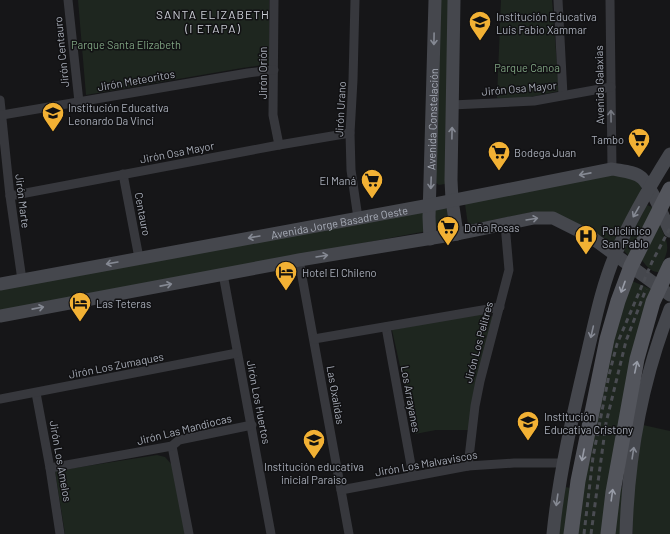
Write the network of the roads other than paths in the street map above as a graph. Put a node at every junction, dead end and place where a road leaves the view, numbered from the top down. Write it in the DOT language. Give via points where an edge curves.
graph roads {
  1 [pos="68,0"];
  2 [pos="274,0"];
  3 [pos="355,0"];
  4 [pos="436,0"];
  5 [pos="454,0"];
  6 [pos="558,0"];
  7 [pos="610,0"];
  8 [pos="274,70"];
  9 [pos="611,87"];
  10 [pos="563,96"];
  11 [pos="0,100"];
  12 [pos="79,102"];
  13 [pos="452,105"];
  14 [pos="2,115"];
  15 [pos="350,133"];
  16 [pos="279,145"];
  17 [pos="670,154"];
  18 [pos="612,169"];
  19 [pos="123,174"];
  20 [pos="649,188"];
  21 [pos="670,189"];
  22 [pos="10,196"];
  23 [pos="452,200"];
  24 [pos="430,205"];
  25 [pos="659,209"];
  26 [pos="358,218"];
  27 [pos="505,224"];
  28 [pos="670,231"];
  29 [pos="457,234"];
  30 [pos="430,238"];
  31 [pos="615,254"];
  32 [pos="139,258"];
  33 [pos="299,260"];
  34 [pos="631,266"];
  35 [pos="670,266"];
  36 [pos="223,274"];
  37 [pos="22,280"];
  38 [pos="0,284"];
  39 [pos="665,292"];
  40 [pos="500,307"];
  41 [pos="670,309"];
  42 [pos="0,316"];
  43 [pos="386,327"];
  44 [pos="314,339"];
  45 [pos="237,353"];
  46 [pos="36,393"];
  47 [pos="0,399"];
  48 [pos="252,425"];
  49 [pos="172,446"];
  50 [pos="563,463"];
  51 [pos="468,466"];
  52 [pos="50,468"];
  53 [pos="413,476"];
  54 [pos="341,490"];
  55 [pos="60,534"];
  56 [pos="189,534"];
  57 [pos="271,534"];
  58 [pos="349,534"];
  59 [pos="553,534"];
  60 [pos="571,534"];
  61 [pos="608,534"];
  62 [pos="626,534"];
  1 -- 12 [label="street, Jirón Centauro"];
  2 -- 8 [label="street, Jirón Orión"];
  3 -- 15 [label="street, Jirón Urano"];
  4 -- 24 [label="main road, Avenida Constelación, one-way"];
  5 -- 13 [label="main road, Avenida Constelación"];
  6 -- 10 [label="street"];
  7 -- 9 [label="street, Avenida Galaxias"];
  8 -- 12 [label="street, Jirón Meteoritos"];
  8 -- 16 [label="street, Jirón Orión" via="274,115"];
  9 -- 10 [label="street, Jirón Osa Mayor"];
  18 -- 9 [label="street, Avenida Galaxias, one-way"];
  10 -- 13 [label="street, Jirón Osa Mayor"];
  11 -- 14 [label="street, Jirón Marte"];
  12 -- 14 [label="street, Jirón Meteoritos"];
  23 -- 13 [label="main road, Avenida Constelación, one-way"];
  14 -- 22 [label="street, Jirón Marte"];
  15 -- 16 [label="street, Jirón Osa Mayor"];
  15 -- 26 [label="street, Jirón Urano" via="351,170"];
  16 -- 19 [label="street, Jirón Osa Mayor"];
  17 -- 20 [label="main road"];
  18 -- 20 [label="main road, Avenida Jorge Basadre Oeste" via="641,178"];
  18 -- 23 [label="main road, Avenida Jorge Basadre Oeste, one-way"];
  19 -- 22 [label="street, Jirón Osa Mayor"];
  19 -- 32 [label="street, Centauro"];
  20 -- 25 [label="main road, Avenida Jorge Basadre Oeste"];
  20 -- 31 [label="main road, one-way"];
  21 -- 25 [label="main road"];
  22 -- 37 [label="street, Jirón Marte"];
  23 -- 24 [label="main road, Avenida Jorge Basadre Oeste"];
  23 -- 29 [label="main road, Avenida Constelación"];
  24 -- 26 [label="main road, Avenida Jorge Basadre Oeste"];
  24 -- 30 [label="main road, Avenida Constelación"];
  25 -- 28 [label="main road, Avenida Jorge Basadre Oeste"];
  25 -- 34 [label="main road"];
  26 -- 32 [label="main road, Avenida Jorge Basadre Oeste, one-way"];
  27 -- 29 [label="main road"];
  27 -- 31 [label="main road, one-way" via="534,218 553,218 591,237"];
  27 -- 40 [label="street, Jirón Los Pelitres" via="509,270"];
  29 -- 30 [label="main road"];
  33 -- 30 [label="main road, one-way"];
  31 -- 34 [label="main road"];
  31 -- 50 [label="main road, one-way" via="599,306"];
  32 -- 37 [label="main road, Avenida Jorge Basadre Oeste, one-way"];
  33 -- 36 [label="main road"];
  33 -- 44 [label="street, Las Oxalidas"];
  34 -- 39 [label="main road"];
  34 -- 60 [label="main road, one-way" via="607,339 578,481"];
  35 -- 39 [label="main road"];
  42 -- 36 [label="main road, one-way"];
  36 -- 45 [label="street, Jirón Los Huertos"];
  37 -- 38 [label="main road, Avenida Jorge Basadre Oeste"];
  61 -- 39 [label="main road, one-way" via="630,393 643,336 653,302"];
  40 -- 43 [label="street"];
  40 -- 51 [label="street, Jirón Los Pelitres" via="480,381"];
  62 -- 41 [label="main road, one-way" via="628,487 640,408 650,368"];
  43 -- 44 [label="street"];
  43 -- 53 [label="street, Los Arrayanes"];
  44 -- 54 [label="street, Las Oxalidas"];
  45 -- 46 [label="street, Jirón Los Zumaques"];
  45 -- 48 [label="street, Jirón Los Huertos"];
  46 -- 47 [label="street, Jirón Los Zumaques"];
  46 -- 52 [label="street, Jirón Los Amelos"];
  48 -- 49 [label="street, Jirón Las Mandiocas" via="179,440"];
  48 -- 57 [label="street, Jirón Los Huertos"];
  49 -- 52 [label="street, Jirón Las Mandiocas"];
  49 -- 56 [label="street"];
  50 -- 51 [label="street, Jirón Los Malvaviscos"];
  50 -- 59 [label="main road, one-way"];
  51 -- 53 [label="street, Jirón Los Malvaviscos"];
  52 -- 55 [label="street, Jirón Los Amelos"];
  53 -- 54 [label="street, Jirón Los Malvaviscos"];
  54 -- 58 [label="street, Las Oxalidas"];
}
